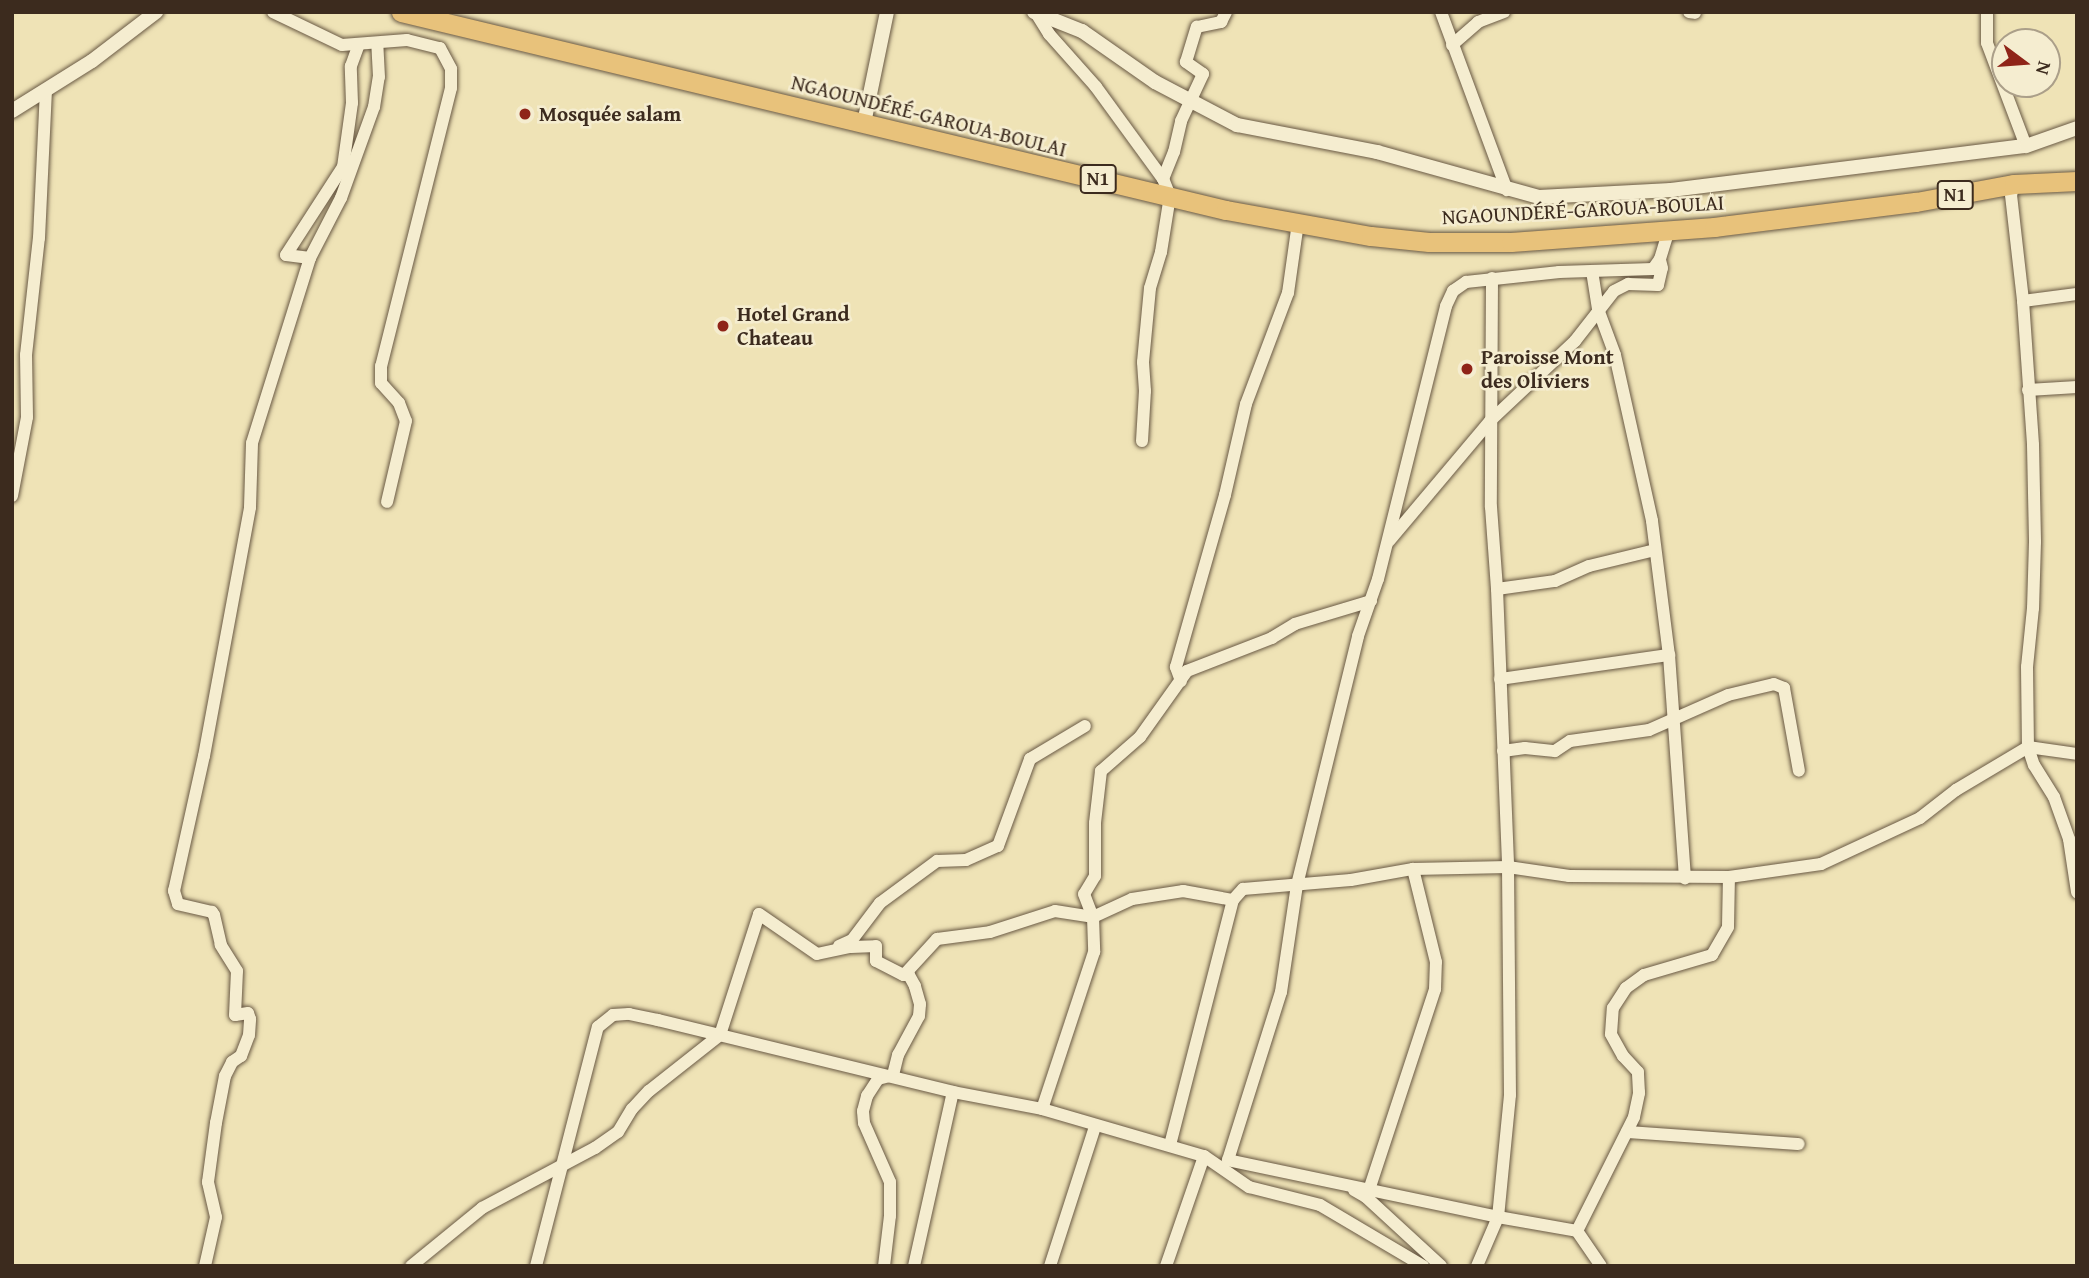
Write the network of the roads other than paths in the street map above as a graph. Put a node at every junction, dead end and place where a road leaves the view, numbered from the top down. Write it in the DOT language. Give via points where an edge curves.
graph roads {
  1 [pos="156,12"];
  2 [pos="273,12"];
  3 [pos="401,12"];
  4 [pos="887,12"];
  5 [pos="1035,12"];
  6 [pos="1226,12"];
  7 [pos="1441,12"];
  8 [pos="1504,12"];
  9 [pos="1987,12"];
  10 [pos="377,43"];
  11 [pos="359,44"];
  12 [pos="1452,45"];
  13 [pos="46,90"];
  14 [pos="1192,100"];
  15 [pos="12,111"];
  16 [pos="864,122"];
  17 [pos="2077,128"];
  18 [pos="2026,146"];
  19 [pos="2077,181"];
  20 [pos="2014,184"];
  21 [pos="1166,188"];
  22 [pos="1507,190"];
  23 [pos="1298,223"];
  24 [pos="1668,230"];
  25 [pos="310,258"];
  26 [pos="1660,259"];
  27 [pos="1592,271"];
  28 [pos="1493,278"];
  29 [pos="2077,294"];
  30 [pos="2023,301"];
  31 [pos="1598,309"];
  32 [pos="2077,387"];
  33 [pos="2028,390"];
  34 [pos="1490,421"];
  35 [pos="1142,441"];
  36 [pos="12,496"];
  37 [pos="387,502"];
  38 [pos="1387,544"];
  39 [pos="1656,550"];
  40 [pos="1497,589"];
  41 [pos="1371,601"];
  42 [pos="1669,655"];
  43 [pos="1500,679"];
  44 [pos="1181,681"];
  45 [pos="1673,717"];
  46 [pos="1085,726"];
  47 [pos="2028,747"];
  48 [pos="1503,751"];
  49 [pos="2077,754"];
  50 [pos="1799,771"];
  51 [pos="2073,837"];
  52 [pos="1508,867"];
  53 [pos="1413,869"];
  54 [pos="1729,877"];
  55 [pos="1685,878"];
  56 [pos="1297,885"];
  57 [pos="2077,892"];
  58 [pos="1233,900"];
  59 [pos="1093,917"];
  60 [pos="826,951"];
  61 [pos="904,975"];
  62 [pos="720,1035"];
  63 [pos="893,1075"];
  64 [pos="953,1092"];
  65 [pos="1042,1110"];
  66 [pos="1095,1127"];
  67 [pos="1627,1132"];
  68 [pos="1799,1144"];
  69 [pos="1170,1145"];
  70 [pos="1204,1156"];
  71 [pos="565,1164"];
  72 [pos="1345,1185"];
  73 [pos="1369,1190"];
  74 [pos="1498,1217"];
  75 [pos="1577,1231"];
  76 [pos="205,1266"];
  77 [pos="411,1266"];
  78 [pos="536,1266"];
  79 [pos="884,1266"];
  80 [pos="914,1266"];
  81 [pos="1050,1266"];
  82 [pos="1166,1266"];
  83 [pos="1423,1266"];
  84 [pos="1441,1266"];
  85 [pos="1477,1266"];
  86 [pos="1601,1266"];
  1 -- 13 [label="street"];
  2 -- 11 [label="street" via="342,45"];
  3 -- 16 [label="highway, NGAOUNDÉRÉ-GAROUA-BOULAI / N1"];
  4 -- 16 [label="street"];
  5 -- 14 [label="street" via="1083,31 1155,82"];
  5 -- 21 [label="street" via="1096,87"];
  6 -- 14 [label="street" via="1221,22 1196,27 1186,62 1203,74"];
  7 -- 12 [label="street"];
  8 -- 12 [label="street" via="1478,22"];
  9 -- 18 [label="street" via="1987,43"];
  10 -- 11 [label="street"];
  10 -- 25 [label="street" via="379,77 374,107 341,198"];
  10 -- 37 [label="street" via="407,40 440,48 452,69 381,366 381,383 399,403 406,421"];
  11 -- 25 [label="street" via="351,66 352,103 343,167 286,255"];
  12 -- 22 [label="street"];
  13 -- 15 [label="street"];
  13 -- 36 [label="street" via="26,355 27,416"];
  14 -- 21 [label="street" via="1181,121"];
  14 -- 22 [label="street" via="1237,125 1377,152"];
  16 -- 21 [label="highway, NGAOUNDÉRÉ-GAROUA-BOULAI / N1"];
  17 -- 18 [label="street"];
  18 -- 22 [label="street" via="1671,190 1552,197"];
  19 -- 20 [label="highway, NGAOUNDÉRÉ-GAROUA-BOULAI / N1"];
  20 -- 24 [label="highway, NGAOUNDÉRÉ-GAROUA-BOULAI / N1" via="1916,202"];
  20 -- 30 [label="street" via="2011,195"];
  21 -- 23 [label="highway, NGAOUNDÉRÉ-GAROUA-BOULAI / N1"];
  21 -- 35 [label="street" via="1143,362"];
  23 -- 24 [label="highway, NGAOUNDÉRÉ-GAROUA-BOULAI / N1" via="1429,242 1511,242"];
  23 -- 44 [label="street" via="1289,293 1246,404 1175,667"];
  24 -- 26 [label="street"];
  25 -- 76 [label="street" via="252,443 250,507 174,891 178,904 214,915 221,945 237,971 235,1015 248,1013 250,1018 247,1040 225,1076 216,1123 208,1182 216,1217"];
  26 -- 27 [label="street" via="1653,269"];
  26 -- 31 [label="street" via="1658,285 1628,284 1614,290"];
  27 -- 28 [label="street"];
  27 -- 31 [label="street"];
  28 -- 34 [label="street"];
  28 -- 38 [label="street" via="1465,282 1453,291 1446,306"];
  29 -- 30 [label="street"];
  30 -- 33 [label="street"];
  31 -- 34 [label="street" via="1575,341"];
  31 -- 39 [label="street" via="1633,429"];
  32 -- 33 [label="street"];
  33 -- 47 [label="street" via="2035,542 2027,667"];
  34 -- 38 [label="street"];
  34 -- 40 [label="street"];
  38 -- 41 [label="street"];
  39 -- 40 [label="street" via="1589,566 1555,581"];
  39 -- 42 [label="street"];
  40 -- 43 [label="street"];
  41 -- 44 [label="street" via="1295,624 1272,638 1198,664"];
  41 -- 56 [label="street" via="1355,648"];
  42 -- 43 [label="street"];
  42 -- 45 [label="street"];
  43 -- 48 [label="street"];
  44 -- 59 [label="street" via="1140,737 1101,771 1095,876 1084,894"];
  45 -- 48 [label="street" via="1648,730 1570,741 1555,751"];
  45 -- 50 [label="street" via="1728,695 1780,684"];
  45 -- 55 [label="street"];
  46 -- 60 [label="street" via="1030,759 998,846 966,860 937,861 880,903 852,940"];
  47 -- 49 [label="street"];
  47 -- 51 [label="street"];
  47 -- 54 [label="street" via="1966,783 1920,818 1821,864"];
  48 -- 52 [label="street"];
  51 -- 57 [label="street"];
  52 -- 53 [label="street"];
  52 -- 55 [label="street" via="1569,876"];
  52 -- 74 [label="street" via="1510,1095"];
  53 -- 56 [label="street"];
  53 -- 73 [label="street" via="1436,962 1435,989"];
  54 -- 55 [label="street"];
  54 -- 67 [label="street" via="1728,927 1712,955 1644,975 1626,988 1613,1008 1611,1034 1638,1072 1639,1093"];
  56 -- 58 [label="street" via="1242,890"];
  56 -- 72 [label="street" via="1281,992 1228,1160"];
  58 -- 59 [label="street" via="1183,891 1132,899"];
  58 -- 69 [label="street"];
  59 -- 61 [label="street" via="1055,911 990,932 937,939"];
  59 -- 65 [label="street" via="1094,952"];
  60 -- 61 [label="street" via="876,946 876,961"];
  60 -- 62 [label="street" via="817,954 759,914"];
  61 -- 63 [label="street" via="909,975 915,986 919,1016"];
  62 -- 63 [label="street"];
  62 -- 71 [label="street" via="649,1091 618,1132"];
  62 -- 71 [label="street" via="629,1014 613,1015 598,1027"];
  63 -- 64 [label="street"];
  63 -- 79 [label="street" via="877,1079 863,1111 890,1182"];
  64 -- 65 [label="street"];
  64 -- 80 [label="street"];
  65 -- 66 [label="street"];
  66 -- 69 [label="street"];
  66 -- 81 [label="street"];
  67 -- 68 [label="street"];
  67 -- 75 [label="street"];
  69 -- 70 [label="street"];
  70 -- 82 [label="street"];
  70 -- 83 [label="street" via="1249,1187 1320,1205"];
  71 -- 77 [label="street" via="482,1208"];
  71 -- 78 [label="street"];
  72 -- 73 [label="street"];
  72 -- 84 [label="street" via="1366,1197"];
  73 -- 74 [label="street"];
  74 -- 75 [label="street"];
  74 -- 85 [label="street"];
  75 -- 86 [label="street"];
}
